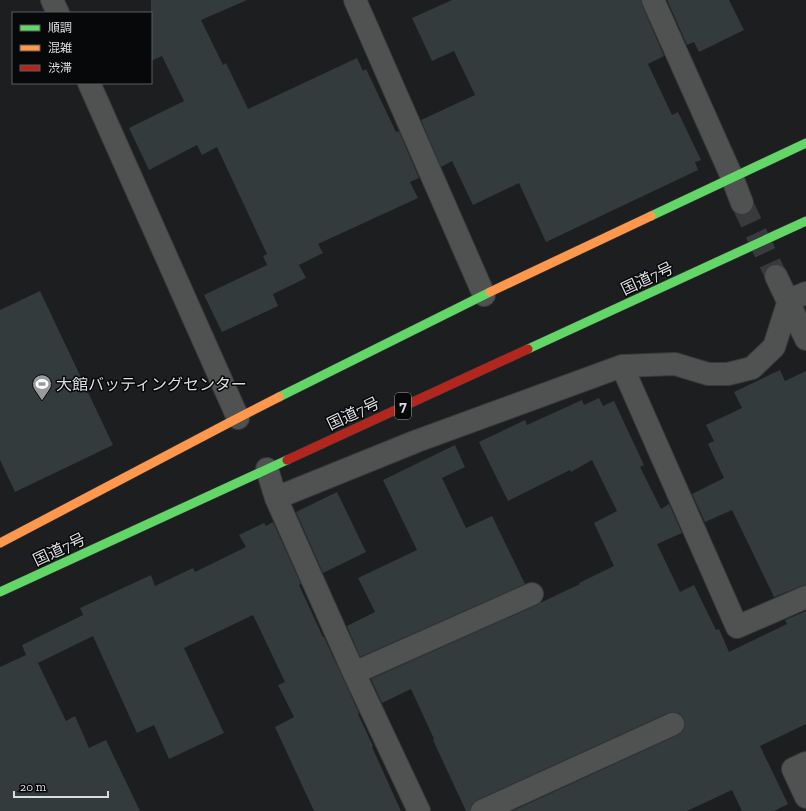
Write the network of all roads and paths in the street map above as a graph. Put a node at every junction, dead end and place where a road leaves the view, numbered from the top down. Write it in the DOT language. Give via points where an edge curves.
graph roads {
  1 [pos="52,0"];
  2 [pos="355,0"];
  3 [pos="653,0"];
  4 [pos="58,12"];
  5 [pos="89,84"];
  6 [pos="806,143"];
  7 [pos="732,177"];
  8 [pos="742,203"];
  9 [pos="806,221"];
  10 [pos="776,276"];
  11 [pos="484,295"];
  12 [pos="797,297"];
  13 [pos="806,339"];
  14 [pos="622,366"];
  15 [pos="238,418"];
  16 [pos="267,469"];
  17 [pos="276,498"];
  18 [pos="0,542"];
  19 [pos="0,592"];
  20 [pos="532,594"];
  21 [pos="806,597"];
  22 [pos="354,673"];
  23 [pos="673,724"];
  24 [pos="806,763"];
  25 [pos="806,797"];
  26 [pos="419,811"];
  27 [pos="482,811"];
  1 -- 4 [label="street"];
  2 -- 11 [label="street"];
  3 -- 7 [label="street"];
  5 -- 15 [label="street"];
  6 -- 7 [label="main road"];
  7 -- 8 [label="street"];
  7 -- 11 [label="main road"];
  9 -- 16 [label="main road, 国道7号 / 7"];
  10 -- 12 [label="street"];
  11 -- 15 [label="main road"];
  12 -- 13 [label="street"];
  12 -- 14 [label="street" via="774,347 752,368 728,374 708,374 675,364"];
  14 -- 17 [label="street" via="417,441"];
  14 -- 21 [label="street" via="737,627"];
  15 -- 18 [label="main road"];
  16 -- 17 [label="street"];
  16 -- 19 [label="main road, 国道7号 / 7"];
  17 -- 22 [label="street"];
  20 -- 22 [label="street"];
  22 -- 26 [label="street"];
  23 -- 27 [label="street"];
  24 -- 25 [label="street" via="793,769"];
}
